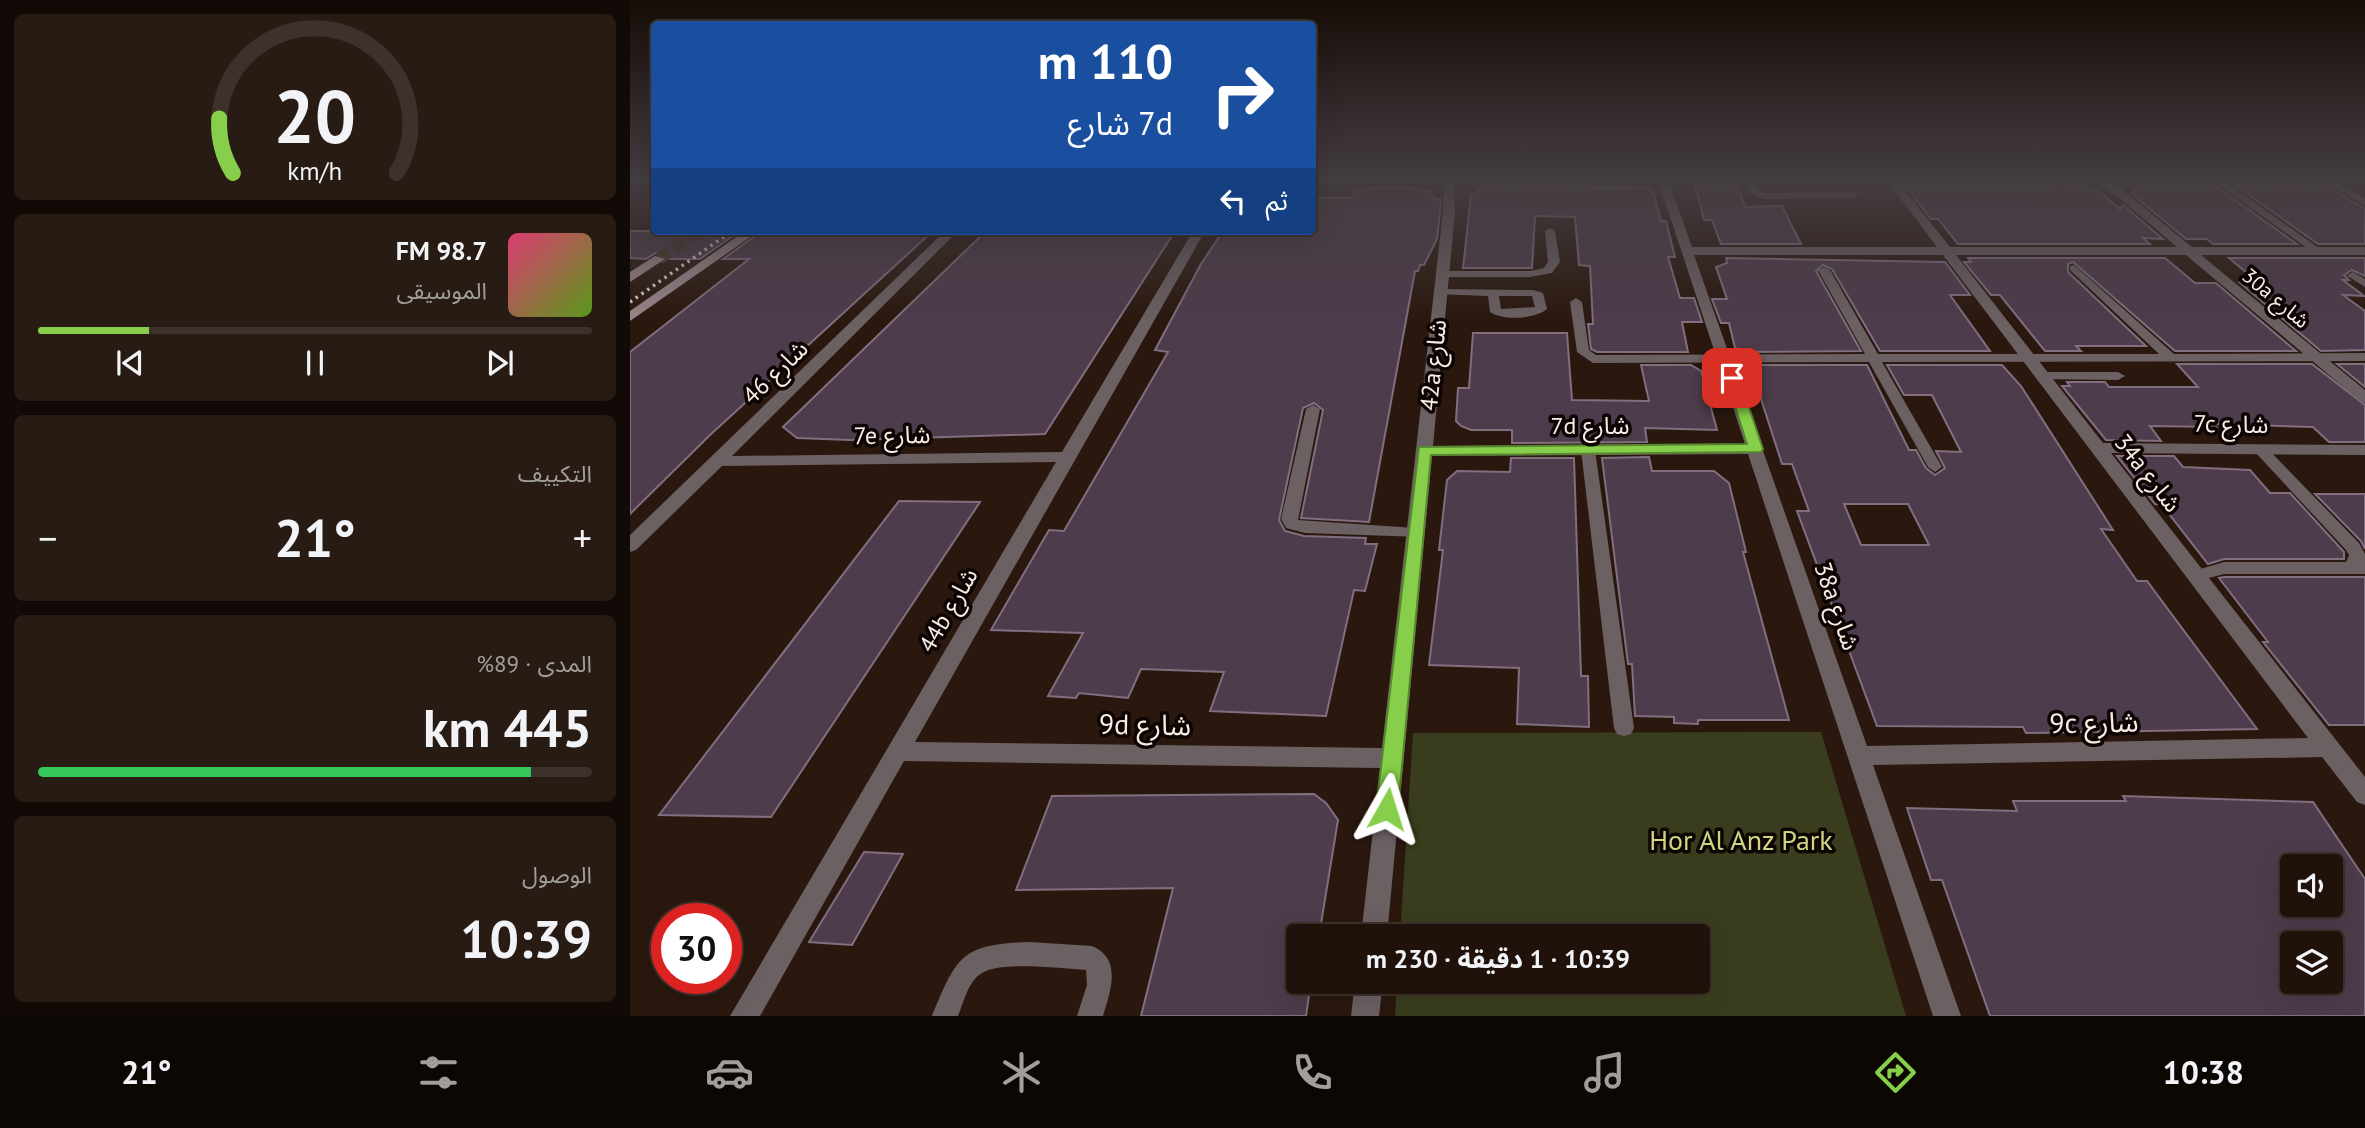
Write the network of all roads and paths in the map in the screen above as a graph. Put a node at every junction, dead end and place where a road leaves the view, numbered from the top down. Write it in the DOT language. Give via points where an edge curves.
graph roads {
  1 [pos="1447,227"];
  2 [pos="1682,227"];
  3 [pos="1928,227"];
  4 [pos="2161,227"];
  5 [pos="2284,227"];
  6 [pos="1550,231"];
  7 [pos="747,235"];
  8 [pos="948,235"];
  9 [pos="1197,235"];
  10 [pos="1690,251"];
  11 [pos="1946,251"];
  12 [pos="2189,251"];
  13 [pos="2318,251"];
  14 [pos="2365,251"];
  15 [pos="659,259"];
  16 [pos="2074,268"];
  17 [pos="1824,270"];
  18 [pos="2353,275"];
  19 [pos="630,278"];
  20 [pos="1441,283"];
  21 [pos="2365,284"];
  22 [pos="1493,292"];
  23 [pos="1576,302"];
  24 [pos="630,317"];
  25 [pos="2317,357"];
  26 [pos="2365,357"];
  27 [pos="2171,358"];
  28 [pos="1874,359"];
  29 [pos="2029,359"];
  30 [pos="1726,360"];
  31 [pos="2042,376"];
  32 [pos="2118,376"];
  33 [pos="2365,398"];
  34 [pos="1313,409"];
  35 [pos="2097,448"];
  36 [pos="1756,449"];
  37 [pos="2260,449"];
  38 [pos="1588,450"];
  39 [pos="2365,450"];
  40 [pos="1424,451"];
  41 [pos="1068,457"];
  42 [pos="717,461"];
  43 [pos="1935,467"];
  44 [pos="1415,533"];
  45 [pos="630,546"];
  46 [pos="2359,568"];
  47 [pos="2199,579"];
  48 [pos="1624,729"];
  49 [pos="2328,747"];
  50 [pos="897,751"];
  51 [pos="1860,756"];
  52 [pos="1392,758"];
  53 [pos="2365,794"];
  54 [pos="1375,924"];
  55 [pos="1368,994"];
  56 [pos="744,1016"];
  57 [pos="945,1016"];
  58 [pos="1090,1016"];
  59 [pos="1365,1016"];
  60 [pos="1947,1016"];
  1 -- 20 [label="street, 42a شارع"];
  2 -- 10 [label="street, 38a شارع"];
  3 -- 11 [label="street, 34a شارع"];
  4 -- 12 [label="street, 30a شارع"];
  5 -- 13 [label="lane"];
  6 -- 20 [label="lane" via="1554,262 1548,271"];
  7 -- 24 [label="main road"];
  8 -- 42 [label="street, شارع 46"];
  9 -- 41 [label="street, 44b شارع"];
  10 -- 11 [label="street"];
  10 -- 30 [label="street, 38a شارع"];
  11 -- 12 [label="street"];
  11 -- 29 [label="street, 34a شارع"];
  12 -- 13 [label="street"];
  12 -- 25 [label="street, 30a شارع"];
  13 -- 14 [label="street"];
  15 -- 19 [label="main road"];
  16 -- 27 [label="lane"];
  17 -- 28 [label="lane"];
  18 -- 21 [label="lane"];
  20 -- 22 [label="lane"];
  20 -- 40 [label="street, 42a شارع"];
  23 -- 30 [label="lane" via="1587,357"];
  25 -- 26 [label="lane"];
  25 -- 27 [label="lane"];
  25 -- 33 [label="street, 30a شارع"];
  27 -- 29 [label="lane"];
  28 -- 29 [label="lane"];
  28 -- 30 [label="lane"];
  28 -- 43 [label="lane"];
  29 -- 31 [label="street, 34a شارع"];
  30 -- 36 [label="street, 38a شارع"];
  31 -- 32 [label="lane"];
  31 -- 35 [label="street, 34a شارع"];
  34 -- 44 [label="lane" via="1289,519 1292,524"];
  35 -- 37 [label="street, 7c شارع"];
  35 -- 47 [label="street, 34a شارع"];
  36 -- 38 [label="street, 7d شارع"];
  36 -- 51 [label="street, 38a شارع"];
  37 -- 39 [label="street, 7c شارع"];
  37 -- 46 [label="lane" via="2353,547"];
  38 -- 40 [label="street, 7d شارع"];
  38 -- 48 [label="lane"];
  40 -- 44 [label="street, 42a شارع"];
  41 -- 42 [label="street, 7e شارع"];
  41 -- 50 [label="street, 44b شارع"];
  42 -- 45 [label="street, شارع 46"];
  44 -- 52 [label="street, 42a شارع"];
  46 -- 47 [label="lane" via="2224,568"];
  47 -- 49 [label="street, 34a شارع"];
  49 -- 51 [label="street, 9c شارع"];
  49 -- 53 [label="street, 34a شارع"];
  50 -- 52 [label="street, 9d شارع"];
  50 -- 56 [label="street, 44b شارع"];
  51 -- 60 [label="street, 38a شارع"];
  52 -- 54 [label="street, 42a شارع"];
  55 -- 59 [label="street"];
  57 -- 58 [label="lane" via="963,974 972,964 995,956 1092,958 1101,971"];
}
